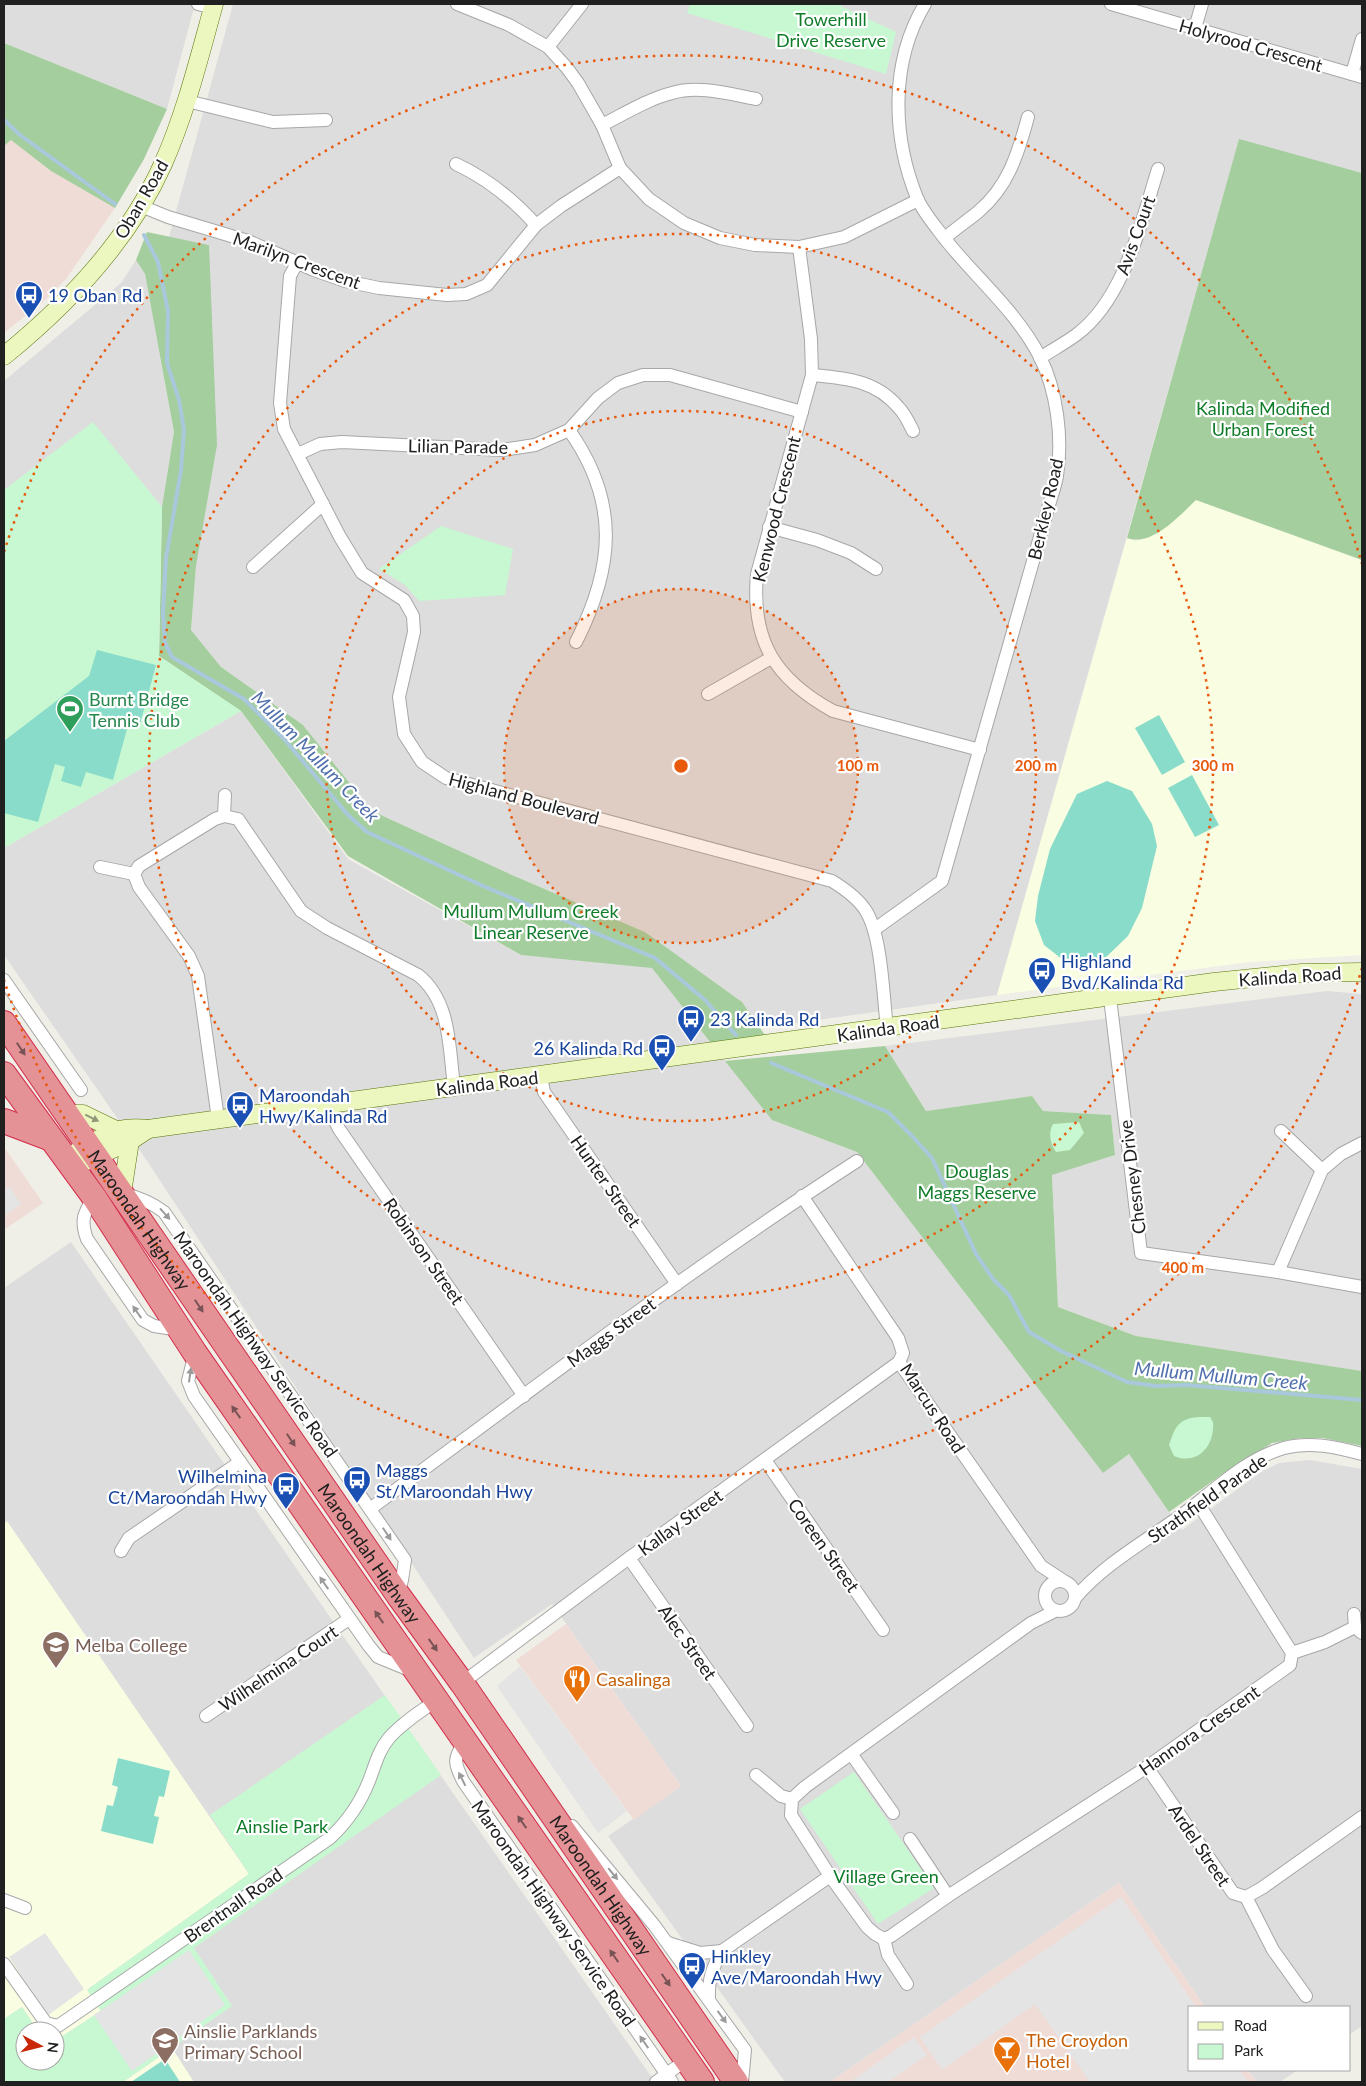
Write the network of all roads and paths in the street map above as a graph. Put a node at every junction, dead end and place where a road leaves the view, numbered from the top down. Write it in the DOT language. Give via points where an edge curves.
graph roads {
  1 [pos="457,4"];
  2 [pos="582,4"];
  3 [pos="925,4"];
  4 [pos="1111,4"];
  5 [pos="1202,4"];
  6 [pos="208,5"];
  7 [pos="1195,28"];
  8 [pos="1362,39"];
  9 [pos="548,47"];
  10 [pos="1357,76"];
  11 [pos="756,99"];
  12 [pos="187,100"];
  13 [pos="1028,118"];
  14 [pos="326,120"];
  15 [pos="602,125"];
  16 [pos="456,164"];
  17 [pos="620,168"];
  18 [pos="1158,169"];
  19 [pos="918,200"];
  20 [pos="140,206"];
  21 [pos="536,225"];
  22 [pos="945,238"];
  23 [pos="799,247"];
  24 [pos="297,263"];
  25 [pos="4,356"];
  26 [pos="1040,358"];
  27 [pos="812,374"];
  28 [pos="802,412"];
  29 [pos="569,430"];
  30 [pos="914,431"];
  31 [pos="298,454"];
  32 [pos="323,504"];
  33 [pos="769,527"];
  34 [pos="253,567"];
  35 [pos="876,569"];
  36 [pos="576,642"];
  37 [pos="771,658"];
  38 [pos="708,694"];
  39 [pos="980,750"];
  40 [pos="225,795"];
  41 [pos="224,816"];
  42 [pos="100,867"];
  43 [pos="134,874"];
  44 [pos="875,929"];
  45 [pos="1362,972"];
  46 [pos="6,987"];
  47 [pos="1110,998"];
  48 [pos="4,1024"];
  49 [pos="887,1028"];
  50 [pos="39,1074"];
  51 [pos="541,1076"];
  52 [pos="454,1087"];
  53 [pos="8,1089"];
  54 [pos="81,1090"];
  55 [pos="331,1104"];
  56 [pos="66,1114"];
  57 [pos="218,1119"];
  58 [pos="4,1122"];
  59 [pos="1281,1131"];
  60 [pos="123,1135"];
  61 [pos="49,1138"];
  62 [pos="1362,1143"];
  63 [pos="92,1151"];
  64 [pos="857,1161"];
  65 [pos="68,1163"];
  66 [pos="1322,1170"];
  67 [pos="122,1193"];
  68 [pos="802,1196"];
  69 [pos="1278,1272"];
  70 [pos="677,1284"];
  71 [pos="1362,1286"];
  72 [pos="195,1353"];
  73 [pos="899,1362"];
  74 [pos="524,1396"];
  75 [pos="1362,1454"];
  76 [pos="765,1460"];
  77 [pos="240,1462"];
  78 [pos="1198,1503"];
  79 [pos="370,1509"];
  80 [pos="121,1551"];
  81 [pos="629,1558"];
  82 [pos="1041,1566"];
  83 [pos="1091,1580"];
  84 [pos="1065,1581"];
  85 [pos="1044,1594"];
  86 [pos="398,1595"];
  87 [pos="1075,1598"];
  88 [pos="1055,1610"];
  89 [pos="1354,1614"];
  90 [pos="349,1619"];
  91 [pos="1031,1623"];
  92 [pos="883,1630"];
  93 [pos="1359,1630"];
  94 [pos="1292,1653"];
  95 [pos="419,1674"];
  96 [pos="462,1683"];
  97 [pos="437,1700"];
  98 [pos="206,1716"];
  99 [pos="747,1726"];
  100 [pos="465,1741"];
  101 [pos="852,1755"];
  102 [pos="1147,1768"];
  103 [pos="756,1775"];
  104 [pos="533,1787"];
  105 [pos="792,1799"];
  106 [pos="893,1813"];
  107 [pos="1362,1817"];
  108 [pos="910,1839"];
  109 [pos="830,1876"];
  110 [pos="948,1896"];
  111 [pos="1246,1897"];
  112 [pos="4,1900"];
  113 [pos="25,1908"];
  114 [pos="884,1939"];
  115 [pos="668,1944"];
  116 [pos="722,1951"];
  117 [pos="4,1964"];
  118 [pos="907,1984"];
  119 [pos="1306,1996"];
  120 [pos="709,2000"];
  121 [pos="687,2059"];
  122 [pos="665,2080"];
  123 [pos="702,2082"];
  124 [pos="736,2082"];
  125 [pos="742,2082"];
  1 -- 9 [label="street" via="509,25"];
  2 -- 9 [label="street"];
  3 -- 19 [label="street, Berkley Road" via="906,47 898,105 904,157"];
  4 -- 7 [label="street, Holyrood Crescent"];
  5 -- 7 [label="street"];
  6 -- 12 [label="street, Oban Road"];
  7 -- 10 [label="street, Holyrood Crescent"];
  8 -- 10 [label="street"];
  9 -- 15 [label="street" via="578,83"];
  11 -- 15 [label="street" via="694,90 673,92"];
  12 -- 14 [label="street" via="273,122"];
  12 -- 20 [label="street, Oban Road" via="163,163"];
  13 -- 22 [label="street" via="1018,155 1003,185 979,211"];
  15 -- 17 [label="street"];
  16 -- 21 [label="street" via="496,186"];
  17 -- 21 [label="street, Marilyn Crescent"];
  17 -- 23 [label="street" via="649,199 684,223 720,238 755,246"];
  18 -- 26 [label="street, Avis Court" via="1124,272 1109,297 1077,334"];
  19 -- 22 [label="street, Berkley Road"];
  19 -- 23 [label="street" via="844,237"];
  20 -- 24 [label="street, Marilyn Crescent" via="248,241"];
  20 -- 25 [label="street, Oban Road" via="104,257 57,310"];
  21 -- 24 [label="street, Marilyn Crescent" via="487,285 466,294 379,288 345,281"];
  22 -- 26 [label="street, Berkley Road" via="1018,324"];
  23 -- 27 [label="street, Kenwood Crescent" via="812,338"];
  24 -- 31 [label="street, Highland Boulevard" via="290,276 280,403 284,429"];
  26 -- 39 [label="street, Berkley Road" via="1056,411 1059,445 1056,476"];
  27 -- 28 [label="street, Kenwood Crescent"];
  27 -- 30 [label="street" via="853,378 881,391 900,408"];
  28 -- 29 [label="street, Lilian Parade" via="670,375 643,375 618,383"];
  28 -- 33 [label="street, Kenwood Crescent"];
  29 -- 31 [label="street, Lilian Parade" via="535,444 502,450 342,442 320,444"];
  29 -- 36 [label="street" via="581,447 598,484 607,530 598,591"];
  31 -- 32 [label="street, Highland Boulevard"];
  32 -- 34 [label="street"];
  32 -- 44 [label="street, Highland Boulevard" via="362,573 404,600 413,616 414,632 399,697 400,714 404,734 412,748 434,772 446,778 832,881 851,893 866,910"];
  33 -- 35 [label="street" via="851,553"];
  33 -- 37 [label="street, Kenwood Crescent" via="755,594"];
  37 -- 38 [label="street"];
  37 -- 39 [label="street, Kenwood Crescent" via="797,688 833,711"];
  39 -- 44 [label="street, Berkley Road" via="942,881"];
  40 -- 41 [label="street"];
  41 -- 43 [label="street" via="139,866"];
  41 -- 52 [label="street" via="238,819 301,911 428,982 437,995 446,1024"];
  42 -- 43 [label="street"];
  43 -- 57 [label="street" via="139,887 190,956 198,976"];
  44 -- 49 [label="street, Highland Boulevard"];
  45 -- 47 [label="street, Kalinda Road" via="1302,973 1214,982"];
  46 -- 54 [label="street"];
  47 -- 49 [label="street, Kalinda Road"];
  47 -- 69 [label="street, Chesney Drive" via="1141,1253"];
  48 -- 50 [label="highway, Maroondah Highway, one-way"];
  49 -- 51 [label="street, Kalinda Road"];
  50 -- 53 [label="highway"];
  50 -- 56 [label="highway, Maroondah Highway"];
  51 -- 52 [label="street, Kalinda Road"];
  51 -- 70 [label="street, Hunter Street" via="544,1092"];
  52 -- 55 [label="street, Kalinda Road"];
  53 -- 61 [label="highway, Maroondah Highway"];
  55 -- 57 [label="street, Kalinda Road"];
  55 -- 74 [label="street, Robinson Street" via="332,1115 340,1129"];
  56 -- 60 [label="street, one-way" via="83,1114"];
  56 -- 63 [label="highway, Maroondah Highway"];
  57 -- 60 [label="street, Kalinda Road" via="148,1129 130,1127"];
  58 -- 61 [label="highway"];
  59 -- 66 [label="street"];
  60 -- 63 [label="street, Kalinda Road"];
  60 -- 67 [label="street"];
  61 -- 65 [label="highway, Maroondah Highway"];
  62 -- 66 [label="street" via="1341,1154"];
  63 -- 65 [label="street, Kalinda Road"];
  63 -- 67 [label="highway, Maroondah Highway"];
  64 -- 68 [label="street, Maggs Street"];
  72 -- 65 [label="highway, Maroondah Highway, one-way" via="94,1197"];
  66 -- 69 [label="street"];
  67 -- 79 [label="street, Maroondah Highway Service Road, one-way" via="139,1197 164,1212"];
  67 -- 86 [label="highway, Maroondah Highway, one-way"];
  68 -- 70 [label="street, Maggs Street"];
  68 -- 73 [label="street, Marcus Road" via="898,1338 903,1353"];
  69 -- 71 [label="street, Chesney Drive"];
  70 -- 74 [label="street, Maggs Street"];
  77 -- 72 [label="street, one-way" via="194,1396 188,1381"];
  95 -- 72 [label="highway, Maroondah Highway, one-way"];
  73 -- 76 [label="street, Kallay Street"];
  73 -- 82 [label="street, Marcus Road"];
  74 -- 79 [label="street, Maggs Street"];
  75 -- 78 [label="street, Strathfield Parade" via="1330,1446 1297,1445 1282,1449 1237,1472"];
  76 -- 81 [label="street, Kallay Street"];
  76 -- 92 [label="street, Coreen Street"];
  77 -- 80 [label="street" via="130,1538"];
  90 -- 77 [label="street, one-way"];
  78 -- 83 [label="street, Strathfield Parade"];
  78 -- 94 [label="street"];
  79 -- 86 [label="street, Maroondah Highway Service Road, one-way" via="405,1560"];
  81 -- 96 [label="street, Kallay Street"];
  81 -- 99 [label="street, Alec Street"];
  82 -- 84 [label="street, Marcus Road"];
  82 -- 85 [label="street, Marcus Road"];
  83 -- 84 [label="street"];
  83 -- 87 [label="street, Strathfield Parade"];
  84 -- 85 [label="street" via="1050,1584"];
  84 -- 87 [label="street" via="1074,1589"];
  85 -- 88 [label="street" via="1047,1605"];
  85 -- 91 [label="street" via="1041,1607"];
  86 -- 96 [label="highway, Maroondah Highway, one-way"];
  87 -- 88 [label="street" via="1070,1607"];
  88 -- 91 [label="street"];
  89 -- 93 [label="street"];
  90 -- 95 [label="street" via="378,1658"];
  90 -- 98 [label="street, Wilhelmina Court"];
  91 -- 101 [label="street"];
  93 -- 94 [label="street"];
  94 -- 102 [label="street, Hannora Crescent" via="1290,1665"];
  95 -- 97 [label="highway, Maroondah Highway"];
  96 -- 97 [label="highway"];
  96 -- 104 [label="highway, Maroondah Highway"];
  97 -- 100 [label="highway, Maroondah Highway"];
  97 -- 117 [label="street, Brentnall Road" via="388,1739 377,1757 357,1807 330,1838 58,2026 46,2023"];
  121 -- 100 [label="highway, Maroondah Highway, one-way"];
  122 -- 100 [label="street, Maroondah Highway Service Road, one-way" via="463,1781 455,1756"];
  101 -- 105 [label="street"];
  101 -- 106 [label="street"];
  102 -- 110 [label="street, Hannora Crescent"];
  102 -- 111 [label="street, Ardel Street" via="1232,1893"];
  103 -- 105 [label="street" via="781,1796"];
  104 -- 115 [label="street, one-way" via="571,1824"];
  104 -- 124 [label="highway, Maroondah Highway, one-way"];
  105 -- 109 [label="street" via="791,1815"];
  107 -- 111 [label="street, Ardel Street"];
  108 -- 110 [label="street"];
  109 -- 114 [label="street" via="867,1927"];
  109 -- 116 [label="street"];
  110 -- 114 [label="street, Hannora Crescent"];
  111 -- 119 [label="street" via="1273,1950"];
  112 -- 113 [label="street"];
  114 -- 118 [label="street" via="888,1955"];
  115 -- 116 [label="street" via="700,1953"];
  115 -- 120 [label="street"];
  116 -- 120 [label="street" via="712,1968"];
  120 -- 125 [label="street, one-way" via="745,2050"];
  121 -- 122 [label="street"];
  121 -- 123 [label="highway, Maroondah Highway"];
}
